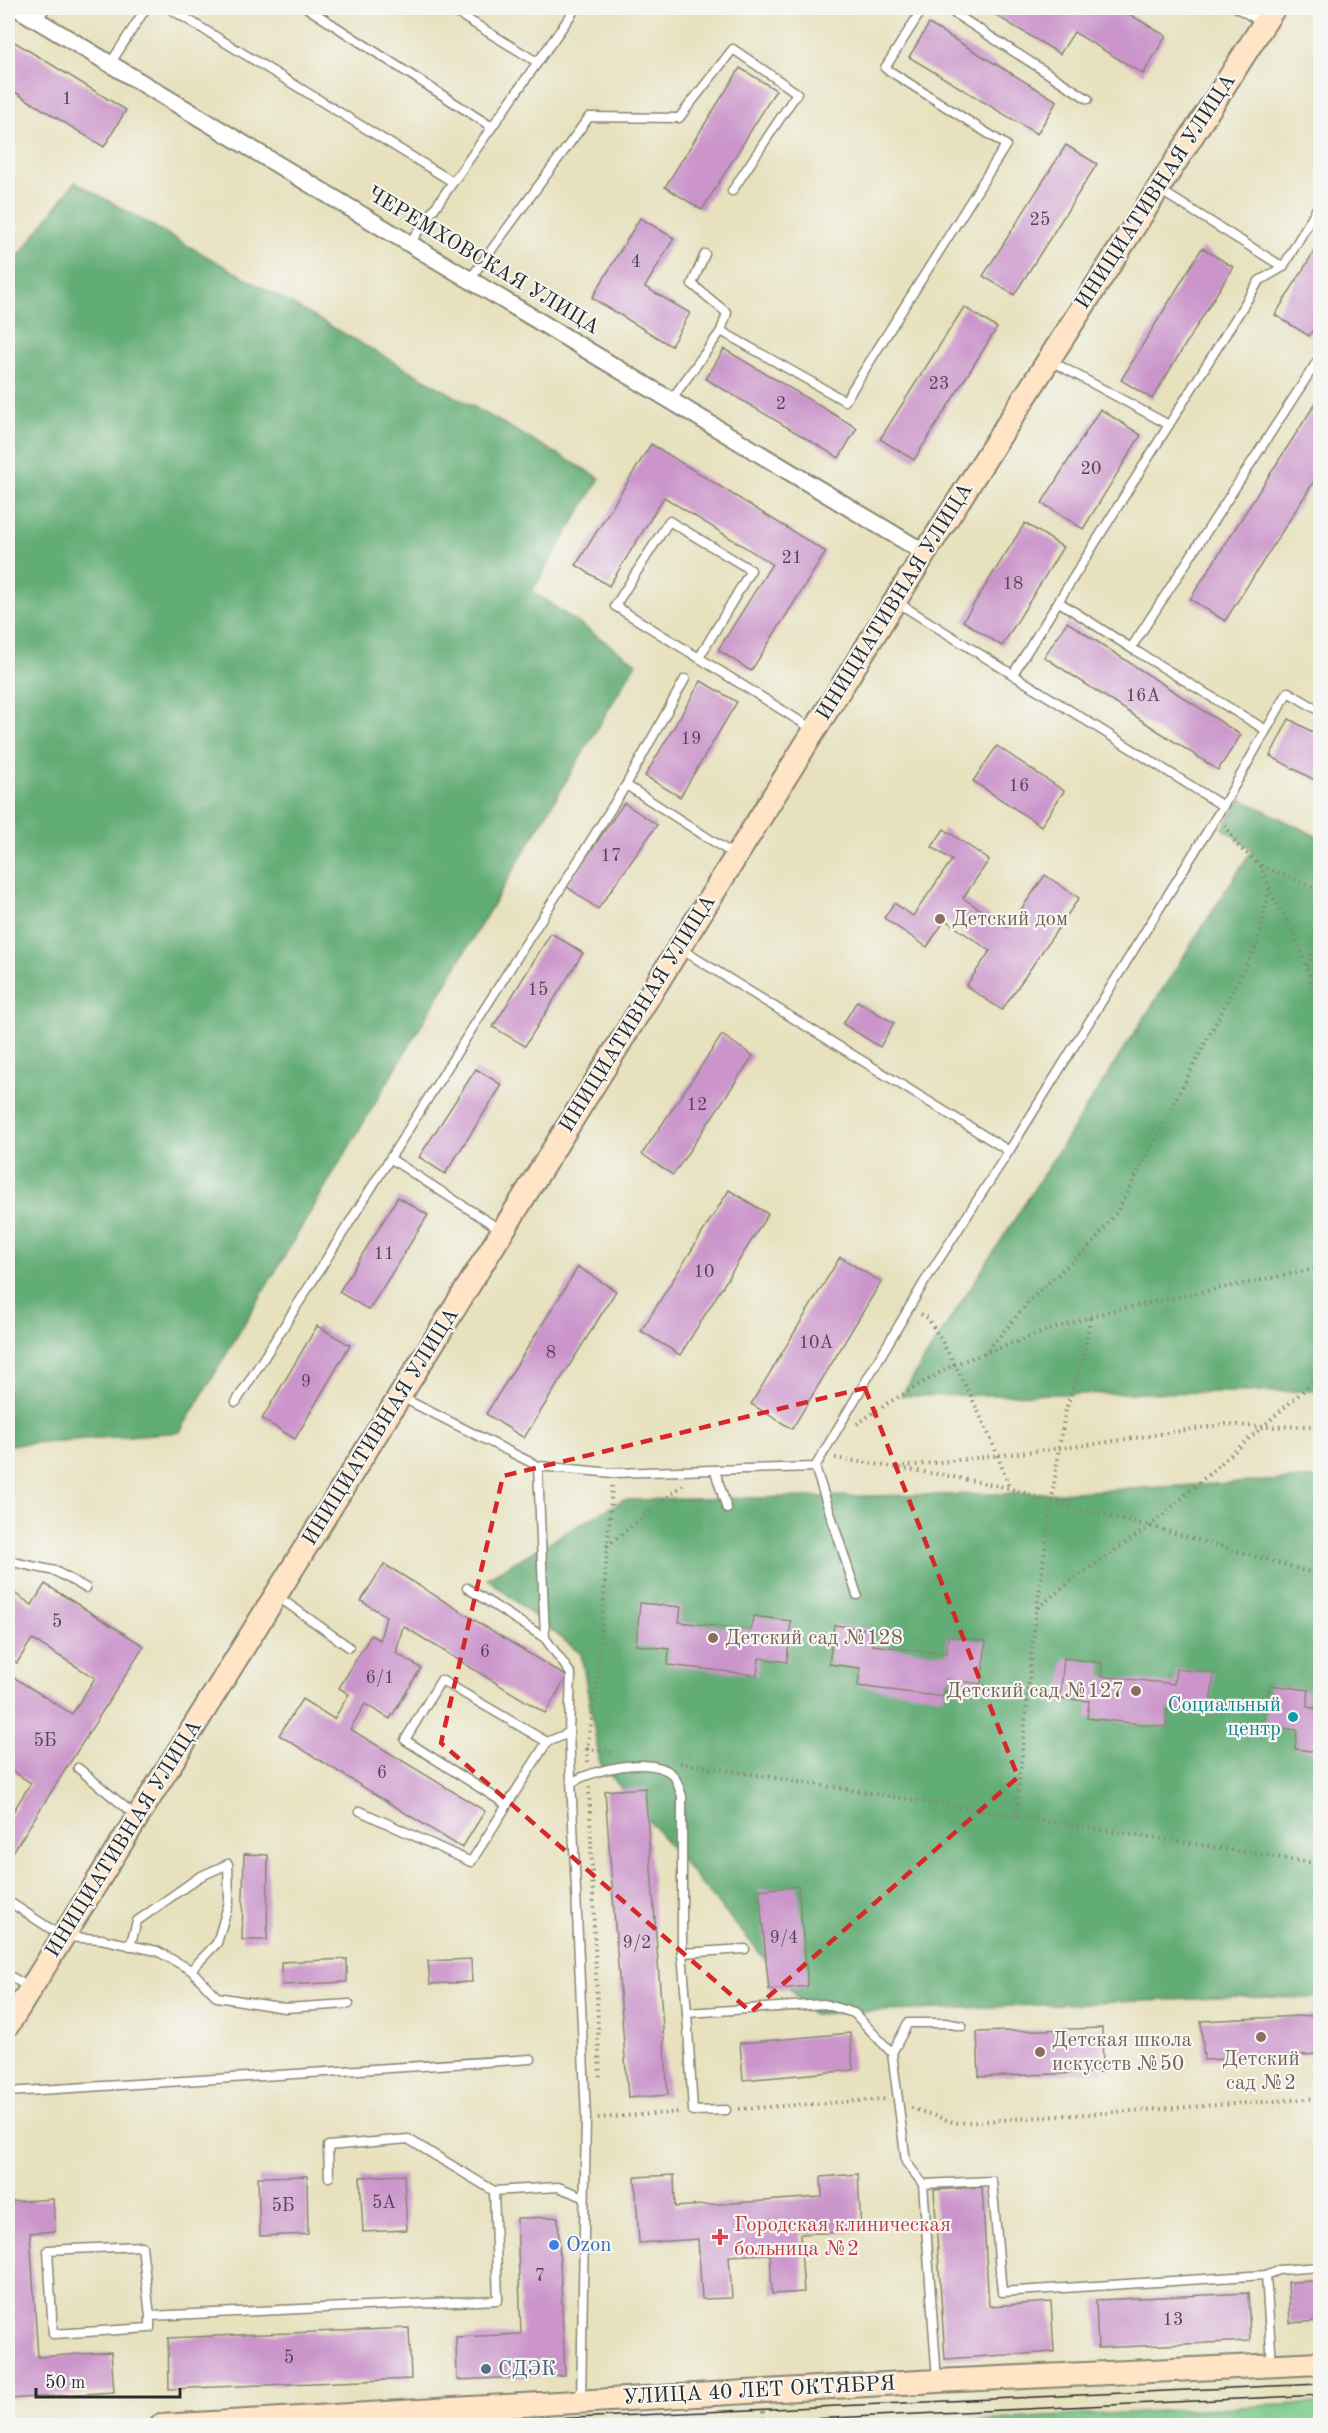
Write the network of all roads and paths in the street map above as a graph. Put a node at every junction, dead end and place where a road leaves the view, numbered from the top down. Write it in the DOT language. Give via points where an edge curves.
graph roads {
  1 [pos="17,8"];
  2 [pos="146,8"];
  3 [pos="169,8"];
  4 [pos="307,8"];
  5 [pos="449,8"];
  6 [pos="576,8"];
  7 [pos="923,8"];
  8 [pos="946,8"];
  9 [pos="1237,8"];
  10 [pos="42,14"];
  11 [pos="1269,16"];
  12 [pos="537,63"];
  13 [pos="110,64"];
  14 [pos="1088,99"];
  15 [pos="492,127"];
  16 [pos="453,182"];
  17 [pos="1158,189"];
  18 [pos="732,192"];
  19 [pos="1320,203"];
  20 [pos="410,243"];
  21 [pos="705,255"];
  22 [pos="1282,267"];
  23 [pos="470,279"];
  24 [pos="721,331"];
  25 [pos="1320,357"];
  26 [pos="1049,359"];
  27 [pos="671,400"];
  28 [pos="1169,425"];
  29 [pos="925,553"];
  30 [pos="895,601"];
  31 [pos="1059,602"];
  32 [pos="1131,648"];
  33 [pos="699,658"];
  34 [pos="1013,674"];
  35 [pos="685,679"];
  36 [pos="1320,711"];
  37 [pos="815,730"];
  38 [pos="1266,730"];
  39 [pos="626,785"];
  40 [pos="1221,810"];
  41 [pos="736,856"];
  42 [pos="1261,866"];
  43 [pos="1269,888"];
  44 [pos="1320,890"];
  45 [pos="1320,934"];
  46 [pos="679,948"];
  47 [pos="1306,967"];
  48 [pos="1320,1019"];
  49 [pos="1009,1150"];
  50 [pos="391,1159"];
  51 [pos="502,1231"];
  52 [pos="1320,1268"];
  53 [pos="909,1309"];
  54 [pos="1090,1318"];
  55 [pos="984,1354"];
  56 [pos="953,1365"];
  57 [pos="1320,1376"];
  58 [pos="401,1397"];
  59 [pos="236,1402"];
  60 [pos="1320,1426"];
  61 [pos="1262,1427"];
  62 [pos="829,1443"];
  63 [pos="1059,1448"];
  64 [pos="822,1455"];
  65 [pos="998,1456"];
  66 [pos="538,1466"];
  67 [pos="815,1467"];
  68 [pos="892,1468"];
  69 [pos="715,1471"];
  70 [pos="699,1472"];
  71 [pos="613,1473"];
  72 [pos="1009,1488"];
  73 [pos="1050,1502"];
  74 [pos="727,1509"];
  75 [pos="1150,1526"];
  76 [pos="607,1546"];
  77 [pos="8,1561"];
  78 [pos="1320,1575"];
  79 [pos="86,1588"];
  80 [pos="467,1588"];
  81 [pos="857,1595"];
  82 [pos="276,1596"];
  83 [pos="1036,1609"];
  84 [pos="545,1638"];
  85 [pos="349,1647"];
  86 [pos="569,1732"];
  87 [pos="547,1742"];
  88 [pos="622,1754"];
  89 [pos="669,1761"];
  90 [pos="78,1768"];
  91 [pos="588,1774"];
  92 [pos="572,1782"];
  93 [pos="507,1805"];
  94 [pos="360,1811"];
  95 [pos="1016,1816"];
  96 [pos="138,1817"];
  97 [pos="1320,1864"];
  98 [pos="9,1904"];
  99 [pos="63,1937"];
  100 [pos="130,1946"];
  101 [pos="745,1949"];
  102 [pos="682,1953"];
  103 [pos="191,1970"];
  104 [pos="8,1975"];
  105 [pos="31,1988"];
  106 [pos="349,2004"];
  107 [pos="687,2013"];
  108 [pos="8,2025"];
  109 [pos="962,2026"];
  110 [pos="892,2053"];
  111 [pos="531,2059"];
  112 [pos="600,2082"];
  113 [pos="8,2092"];
  114 [pos="1320,2098"];
  115 [pos="900,2101"];
  116 [pos="601,2106"];
  117 [pos="726,2110"];
  118 [pos="693,2111"];
  119 [pos="586,2118"];
  120 [pos="601,2118"];
  121 [pos="329,2177"];
  122 [pos="923,2184"];
  123 [pos="494,2191"];
  124 [pos="584,2197"];
  125 [pos="1320,2267"];
  126 [pos="1266,2276"];
  127 [pos="150,2316"];
  128 [pos="1320,2363"];
  129 [pos="1272,2365"];
  130 [pos="937,2381"];
  131 [pos="581,2402"];
  132 [pos="161,2426"];
  1 -- 10 [label="street, ЧЕРЕМХОВСКАЯ УЛИЦА"];
  2 -- 13 [label="lane"];
  3 -- 16 [label="lane"];
  4 -- 15 [label="lane"];
  5 -- 12 [label="lane"];
  6 -- 12 [label="lane"];
  7 -- 24 [label="lane" via="885,68 1006,146 845,401"];
  8 -- 14 [label="lane"];
  9 -- 11 [label="lane"];
  10 -- 13 [label="street, ЧЕРЕМХОВСКАЯ УЛИЦА"];
  11 -- 17 [label="main road, ИНИЦИАТИВНАЯ УЛИЦА"];
  12 -- 15 [label="lane"];
  13 -- 20 [label="street, ЧЕРЕМХОВСКАЯ УЛИЦА"];
  15 -- 16 [label="lane"];
  16 -- 20 [label="lane"];
  17 -- 22 [label="lane"];
  17 -- 26 [label="main road, ИНИЦИАТИВНАЯ УЛИЦА"];
  18 -- 23 [label="lane" via="797,93 733,49 680,118 589,117"];
  19 -- 22 [label="lane"];
  20 -- 23 [label="street, ЧЕРЕМХОВСКАЯ УЛИЦА"];
  21 -- 24 [label="lane" via="692,284 727,313"];
  22 -- 28 [label="lane" via="1260,281"];
  23 -- 27 [label="street, ЧЕРЕМХОВСКАЯ УЛИЦА"];
  24 -- 27 [label="lane"];
  25 -- 32 [label="lane"];
  26 -- 28 [label="lane"];
  26 -- 29 [label="main road, ИНИЦИАТИВНАЯ УЛИЦА"];
  27 -- 29 [label="street, ЧЕРЕМХОВСКАЯ УЛИЦА"];
  28 -- 31 [label="lane"];
  29 -- 30 [label="main road, ИНИЦИАТИВНАЯ УЛИЦА"];
  30 -- 34 [label="lane"];
  30 -- 37 [label="main road, ИНИЦИАТИВНАЯ УЛИЦА"];
  31 -- 32 [label="lane"];
  31 -- 34 [label="lane"];
  32 -- 38 [label="lane"];
  33 -- 33 [label="lane" via="751,570 669,521 615,606"];
  33 -- 37 [label="lane"];
  34 -- 40 [label="lane"];
  35 -- 39 [label="lane"];
  36 -- 38 [label="lane" via="1288,692"];
  37 -- 41 [label="main road, ИНИЦИАТИВНАЯ УЛИЦА"];
  38 -- 40 [label="lane"];
  39 -- 41 [label="lane"];
  39 -- 50 [label="lane"];
  40 -- 42 [label="path" via="1237,845"];
  40 -- 49 [label="lane"];
  41 -- 46 [label="main road, ИНИЦИАТИВНАЯ УЛИЦА"];
  42 -- 43 [label="path"];
  42 -- 44 [label="path"];
  43 -- 47 [label="path" via="1297,939"];
  43 -- 55 [label="path" via="1258,942 1118,1212 1093,1243 1037,1293"];
  45 -- 47 [label="path"];
  46 -- 49 [label="lane"];
  46 -- 51 [label="main road, ИНИЦИАТИВНАЯ УЛИЦА"];
  47 -- 48 [label="path"];
  49 -- 53 [label="lane"];
  50 -- 51 [label="lane"];
  50 -- 59 [label="lane"];
  51 -- 58 [label="main road, ИНИЦИАТИВНАЯ УЛИЦА"];
  52 -- 54 [label="path"];
  53 -- 56 [label="path" via="928,1318"];
  53 -- 62 [label="lane"];
  54 -- 55 [label="path"];
  54 -- 63 [label="path" via="1084,1357 1066,1409"];
  55 -- 56 [label="path"];
  56 -- 62 [label="path"];
  56 -- 65 [label="path"];
  57 -- 61 [label="path"];
  58 -- 66 [label="lane"];
  58 -- 82 [label="main road, ИНИЦИАТИВНАЯ УЛИЦА"];
  60 -- 61 [label="path"];
  61 -- 63 [label="path" via="1227,1425"];
  61 -- 75 [label="path"];
  62 -- 64 [label="lane"];
  63 -- 65 [label="path"];
  63 -- 73 [label="path"];
  64 -- 67 [label="lane"];
  64 -- 68 [label="path"];
  65 -- 68 [label="path"];
  65 -- 72 [label="path"];
  66 -- 71 [label="lane"];
  66 -- 84 [label="lane"];
  67 -- 69 [label="lane"];
  67 -- 81 [label="lane"];
  68 -- 72 [label="path"];
  69 -- 70 [label="lane"];
  69 -- 74 [label="lane"];
  70 -- 71 [label="lane"];
  70 -- 76 [label="path"];
  71 -- 76 [label="path"];
  72 -- 73 [label="path"];
  73 -- 75 [label="path"];
  73 -- 83 [label="path"];
  75 -- 78 [label="path"];
  75 -- 83 [label="path"];
  76 -- 88 [label="path" via="598,1675 587,1749"];
  77 -- 79 [label="lane" via="55,1571"];
  80 -- 84 [label="lane"];
  82 -- 85 [label="lane"];
  82 -- 96 [label="main road, ИНИЦИАТИВНАЯ УЛИЦА"];
  83 -- 95 [label="path"];
  84 -- 86 [label="lane" via="571,1674"];
  86 -- 87 [label="lane"];
  86 -- 92 [label="lane"];
  87 -- 93 [label="lane"];
  87 -- 93 [label="lane" via="441,1680 405,1740"];
  89 -- 95 [label="path"];
  90 -- 96 [label="lane"];
  91 -- 92 [label="lane"];
  91 -- 102 [label="lane" via="656,1765 674,1775 682,1796"];
  91 -- 112 [label="path"];
  92 -- 119 [label="lane"];
  93 -- 94 [label="lane" via="471,1862"];
  95 -- 97 [label="path"];
  96 -- 99 [label="main road, ИНИЦИАТИВНАЯ УЛИЦА"];
  98 -- 99 [label="lane"];
  99 -- 100 [label="lane" via="101,1939"];
  99 -- 105 [label="main road, ИНИЦИАТИВНАЯ УЛИЦА"];
  100 -- 103 [label="lane" via="157,1951"];
  100 -- 103 [label="lane" via="136,1921 198,1878 228,1864 229,1902 217,1943"];
  101 -- 102 [label="lane"];
  102 -- 107 [label="lane"];
  103 -- 106 [label="lane" via="217,1997 285,2008"];
  104 -- 105 [label="lane"];
  105 -- 108 [label="main road, ИНИЦИАТИВНАЯ УЛИЦА"];
  107 -- 110 [label="lane" via="824,2004 854,2013"];
  107 -- 118 [label="lane"];
  109 -- 110 [label="lane" via="908,2023"];
  110 -- 115 [label="lane"];
  111 -- 113 [label="lane"];
  114 -- 115 [label="path" via="956,2123"];
  115 -- 117 [label="path"];
  115 -- 122 [label="lane" via="906,2162"];
  116 -- 120 [label="path"];
  117 -- 118 [label="lane"];
  118 -- 120 [label="path"];
  119 -- 120 [label="path"];
  119 -- 124 [label="lane"];
  121 -- 123 [label="lane" via="328,2146 408,2139"];
  122 -- 126 [label="lane" via="992,2181 1002,2292"];
  122 -- 130 [label="lane"];
  123 -- 124 [label="lane" via="558,2187"];
  123 -- 127 [label="lane" via="498,2300"];
  124 -- 131 [label="lane"];
  125 -- 126 [label="lane" via="1279,2270"];
  126 -- 129 [label="lane"];
  127 -- 127 [label="lane" via="150,2328 53,2334 48,2250 142,2246"];
  128 -- 129 [label="main road, УЛИЦА 40 ЛЕТ ОКТЯБРЯ"];
  129 -- 130 [label="main road, УЛИЦА 40 ЛЕТ ОКТЯБРЯ"];
  130 -- 131 [label="main road, УЛИЦА 40 ЛЕТ ОКТЯБРЯ"];
  131 -- 132 [label="main road, УЛИЦА 40 ЛЕТ ОКТЯБРЯ"];
}
